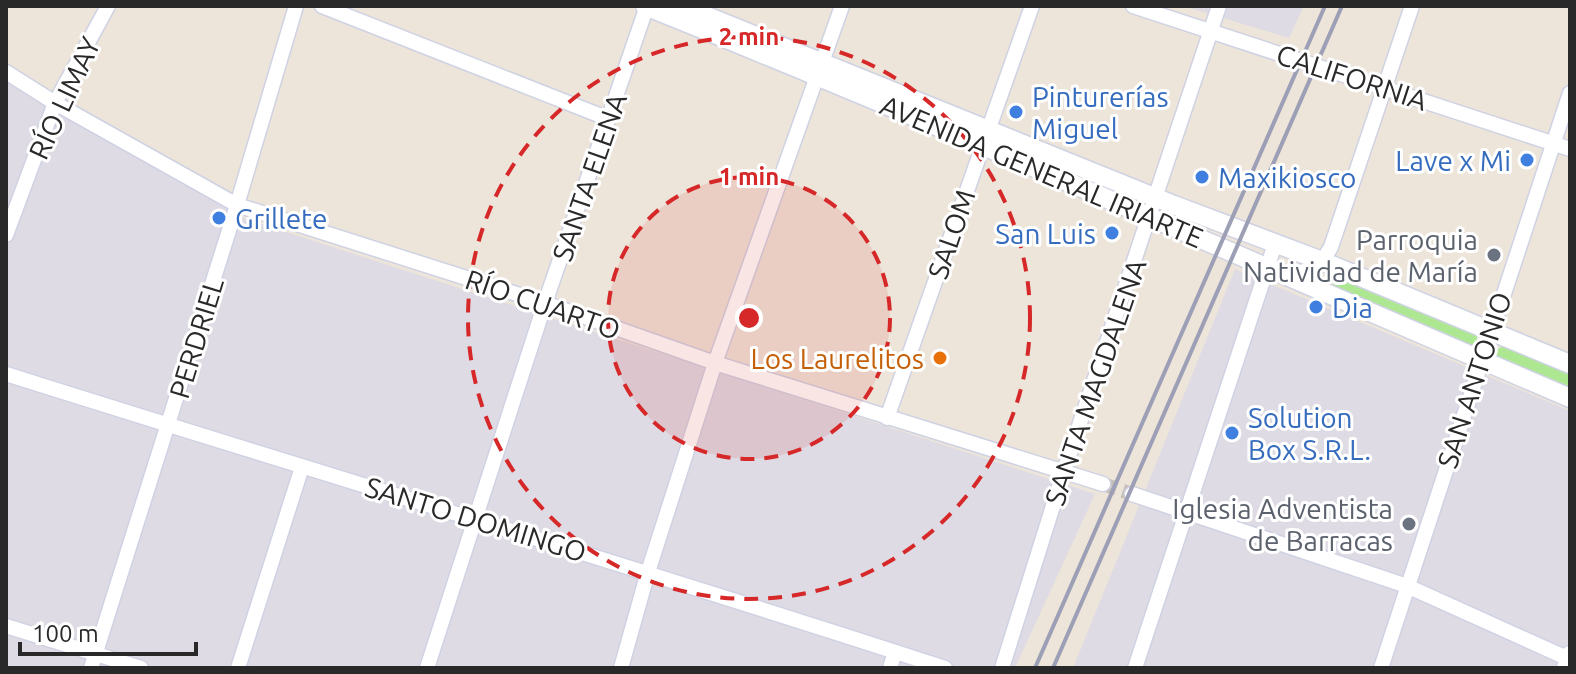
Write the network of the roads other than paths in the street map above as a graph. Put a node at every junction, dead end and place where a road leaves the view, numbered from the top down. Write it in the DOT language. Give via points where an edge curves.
graph roads {
  1 [pos="108,6"];
  2 [pos="296,6"];
  3 [pos="322,6"];
  4 [pos="646,6"];
  5 [pos="682,6"];
  6 [pos="842,6"];
  7 [pos="1032,6"];
  8 [pos="1133,6"];
  9 [pos="1219,6"];
  10 [pos="1412,6"];
  11 [pos="1210,33"];
  12 [pos="821,69"];
  13 [pos="6,72"];
  14 [pos="1384,86"];
  15 [pos="1570,93"];
  16 [pos="55,103"];
  17 [pos="609,119"];
  18 [pos="985,138"];
  19 [pos="1553,143"];
  20 [pos="1570,149"];
  21 [pos="1157,198"];
  22 [pos="237,205"];
  23 [pos="1150,219"];
  24 [pos="6,235"];
  25 [pos="1275,244"];
  26 [pos="1322,261"];
  27 [pos="1267,266"];
  28 [pos="1287,275"];
  29 [pos="545,303"];
  30 [pos="1490,331"];
  31 [pos="1481,360"];
  32 [pos="715,363"];
  33 [pos="1570,364"];
  34 [pos="6,374"];
  35 [pos="1570,398"];
  36 [pos="887,418"];
  37 [pos="169,425"];
  38 [pos="302,467"];
  39 [pos="1064,471"];
  40 [pos="1103,484"];
  41 [pos="1132,494"];
  42 [pos="1186,512"];
  43 [pos="476,518"];
  44 [pos="648,572"];
  45 [pos="1407,586"];
  46 [pos="6,626"];
  47 [pos="895,652"];
  48 [pos="1570,657"];
  49 [pos="93,660"];
  50 [pos="141,668"];
  51 [pos="238,668"];
  52 [pos="427,668"];
  53 [pos="621,668"];
  54 [pos="890,668"];
  55 [pos="945,668"];
  56 [pos="1002,668"];
  57 [pos="1135,668"];
  58 [pos="1381,668"];
  59 [pos="1566,668"];
  1 -- 16 [label="street, RÍO LIMAY"];
  2 -- 22 [label="street, PERDRIEL"];
  3 -- 17 [label="street"];
  4 -- 12 [label="main road, AVENIDA GENERAL IRIARTE"];
  4 -- 17 [label="street, SANTA ELENA"];
  5 -- 12 [label="main road, AVENIDA GENERAL IRIARTE"];
  6 -- 12 [label="street"];
  7 -- 18 [label="street, SALOM"];
  8 -- 11 [label="street, CALIFORNIA"];
  9 -- 11 [label="street, SANTA MAGDALENA"];
  10 -- 14 [label="street"];
  11 -- 14 [label="street, CALIFORNIA"];
  11 -- 21 [label="street, SANTA MAGDALENA"];
  12 -- 18 [label="main road, AVENIDA GENERAL IRIARTE"];
  12 -- 32 [label="street"];
  13 -- 16 [label="street, RÍO CUARTO"];
  14 -- 19 [label="street, CALIFORNIA"];
  14 -- 26 [label="street"];
  15 -- 19 [label="street, SAN ANTONIO"];
  16 -- 22 [label="street, RÍO CUARTO"];
  16 -- 24 [label="street, RÍO LIMAY"];
  17 -- 29 [label="street, SANTA ELENA"];
  18 -- 21 [label="main road, AVENIDA GENERAL IRIARTE"];
  18 -- 23 [label="main road, AVENIDA GENERAL IRIARTE"];
  18 -- 36 [label="street, SALOM"];
  19 -- 20 [label="street, CALIFORNIA"];
  19 -- 30 [label="street, SAN ANTONIO"];
  21 -- 23 [label="street, SANTA MAGDALENA"];
  21 -- 25 [label="main road, AVENIDA GENERAL IRIARTE"];
  22 -- 29 [label="street, RÍO CUARTO"];
  22 -- 37 [label="street, PERDRIEL"];
  23 -- 27 [label="main road, AVENIDA GENERAL IRIARTE"];
  23 -- 39 [label="street, SANTA MAGDALENA"];
  25 -- 26 [label="main road, AVENIDA GENERAL IRIARTE"];
  25 -- 27 [label="street"];
  26 -- 28 [label="street"];
  26 -- 30 [label="main road, AVENIDA GENERAL IRIARTE"];
  27 -- 28 [label="main road, AVENIDA GENERAL IRIARTE"];
  27 -- 42 [label="street"];
  28 -- 31 [label="main road, AVENIDA GENERAL IRIARTE"];
  29 -- 32 [label="street, RÍO CUARTO"];
  29 -- 43 [label="street, SANTA ELENA"];
  30 -- 31 [label="street, SAN ANTONIO"];
  30 -- 33 [label="main road, AVENIDA GENERAL IRIARTE"];
  31 -- 35 [label="main road, AVENIDA GENERAL IRIARTE"];
  31 -- 45 [label="street, SAN ANTONIO"];
  32 -- 36 [label="street, RÍO CUARTO"];
  32 -- 44 [label="street"];
  34 -- 37 [label="street, SANTO DOMINGO"];
  36 -- 39 [label="street, RÍO CUARTO"];
  37 -- 38 [label="street, SANTO DOMINGO"];
  37 -- 49 [label="street, PERDRIEL"];
  38 -- 43 [label="street, SANTO DOMINGO"];
  38 -- 51 [label="street"];
  39 -- 40 [label="street, RÍO CUARTO"];
  39 -- 56 [label="street, SANTA MAGDALENA"];
  41 -- 42 [label="street"];
  42 -- 45 [label="street"];
  42 -- 57 [label="street"];
  43 -- 44 [label="street, SANTO DOMINGO"];
  43 -- 52 [label="street, SANTA ELENA"];
  44 -- 47 [label="street, SANTO DOMINGO"];
  44 -- 53 [label="street"];
  45 -- 48 [label="street"];
  45 -- 58 [label="street, SAN ANTONIO"];
  46 -- 49 [label="street"];
  47 -- 54 [label="street"];
  47 -- 55 [label="street, SANTO DOMINGO"];
  48 -- 59 [label="main road"];
  49 -- 50 [label="street"];
}
